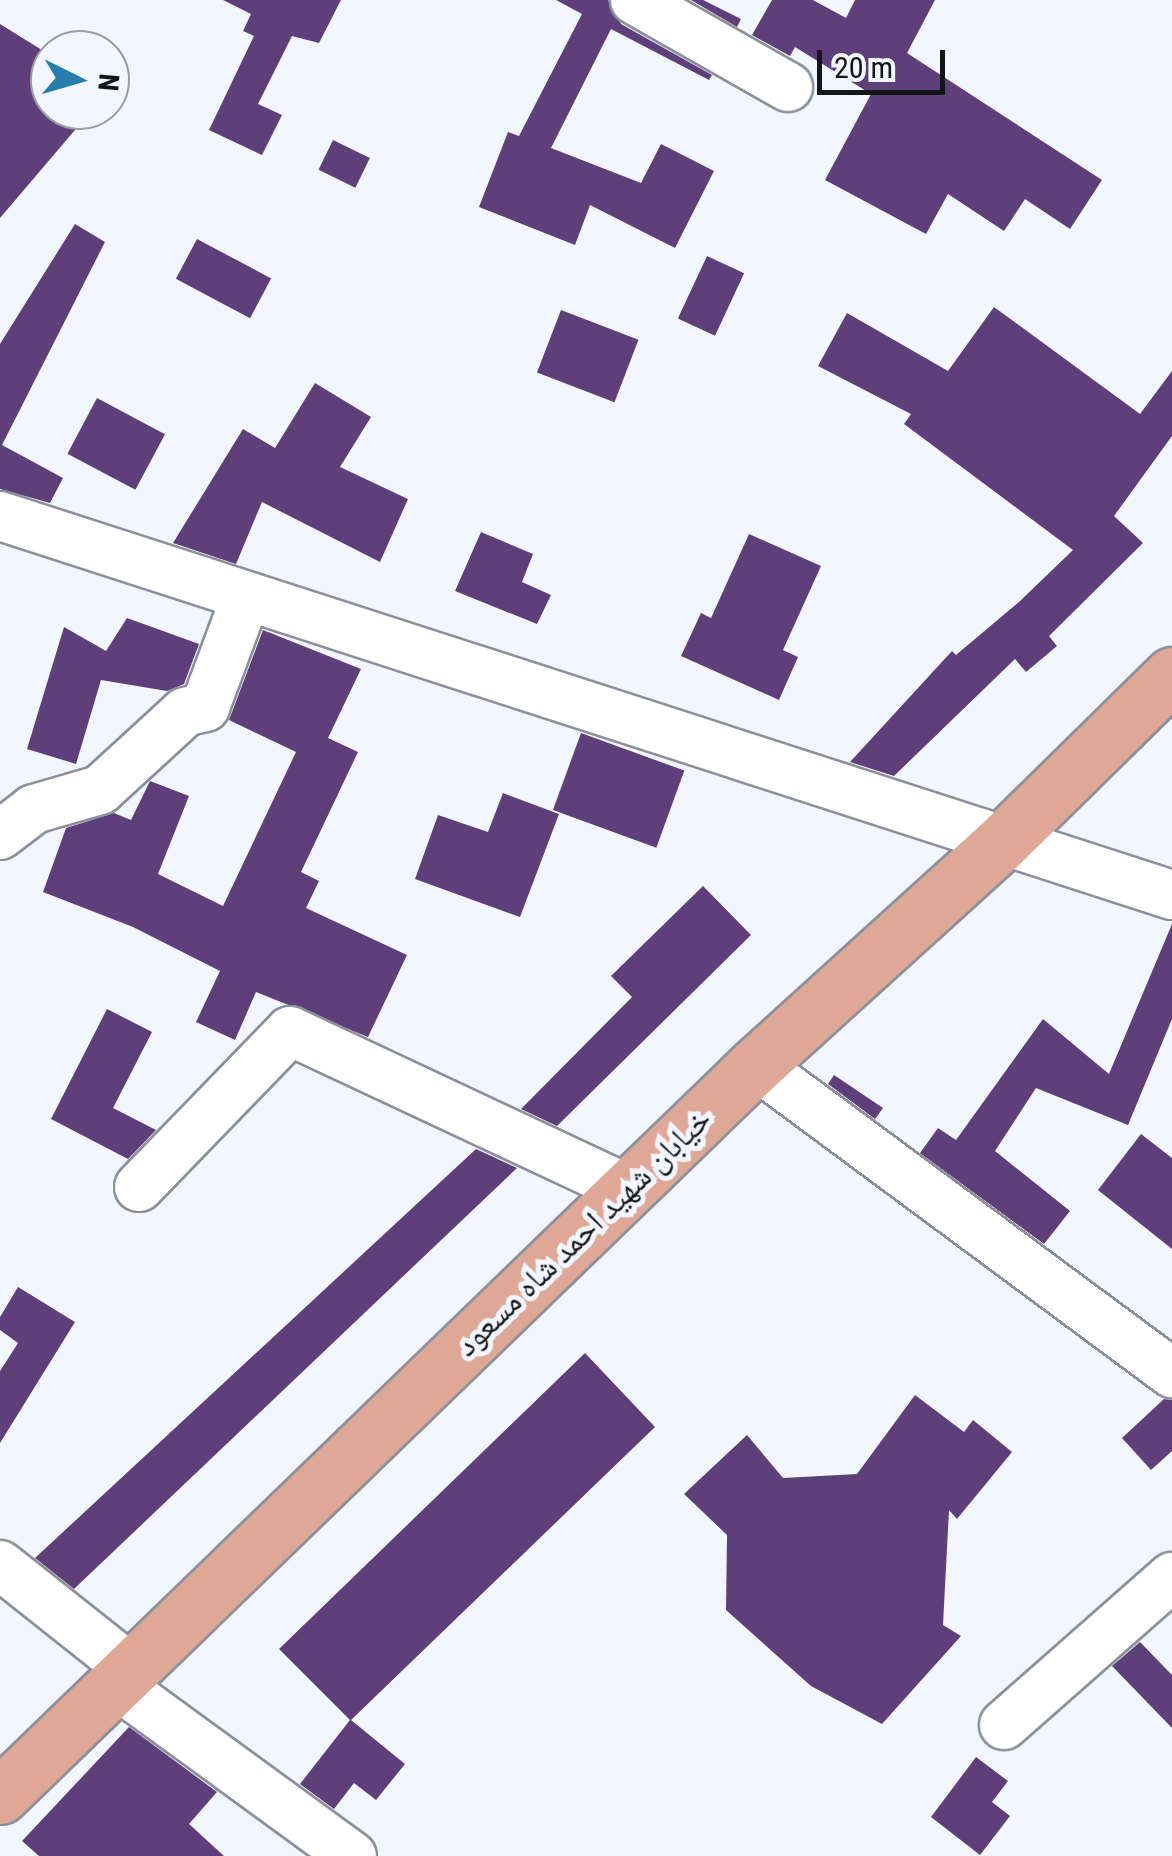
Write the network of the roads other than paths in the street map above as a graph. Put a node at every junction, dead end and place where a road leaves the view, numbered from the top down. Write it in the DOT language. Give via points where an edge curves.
graph roads {
  1 [pos="635,0"];
  2 [pos="788,88"];
  3 [pos="0,516"];
  4 [pos="246,597"];
  5 [pos="1172,675"];
  6 [pos="0,835"];
  7 [pos="1000,844"];
  8 [pos="1172,895"];
  9 [pos="756,1065"];
  10 [pos="139,1187"];
  11 [pos="628,1188"];
  12 [pos="1172,1373"];
  13 [pos="0,1565"];
  14 [pos="1172,1578"];
  15 [pos="123,1677"];
  16 [pos="1004,1724"];
  17 [pos="0,1796"];
  18 [pos="352,1856"];
  1 -- 2 [label="street"];
  3 -- 4 [label="street"];
  4 -- 6 [label="street" via="205,707 184,712 100,790 34,809"];
  4 -- 7 [label="street"];
  5 -- 7 [label="main road, خیابان شهید احمد شاه مسعود"];
  7 -- 8 [label="street"];
  7 -- 9 [label="main road, خیابان شهید احمد شاه مسعود"];
  9 -- 11 [label="main road, خیابان شهید احمد شاه مسعود"];
  9 -- 12 [label="street"];
  10 -- 11 [label="street" via="290,1031"];
  11 -- 15 [label="main road, خیابان شهید احمد شاه مسعود"];
  13 -- 15 [label="street"];
  14 -- 16 [label="street"];
  15 -- 17 [label="main road, خیابان شهید احمد شاه مسعود"];
  15 -- 18 [label="street"];
}
